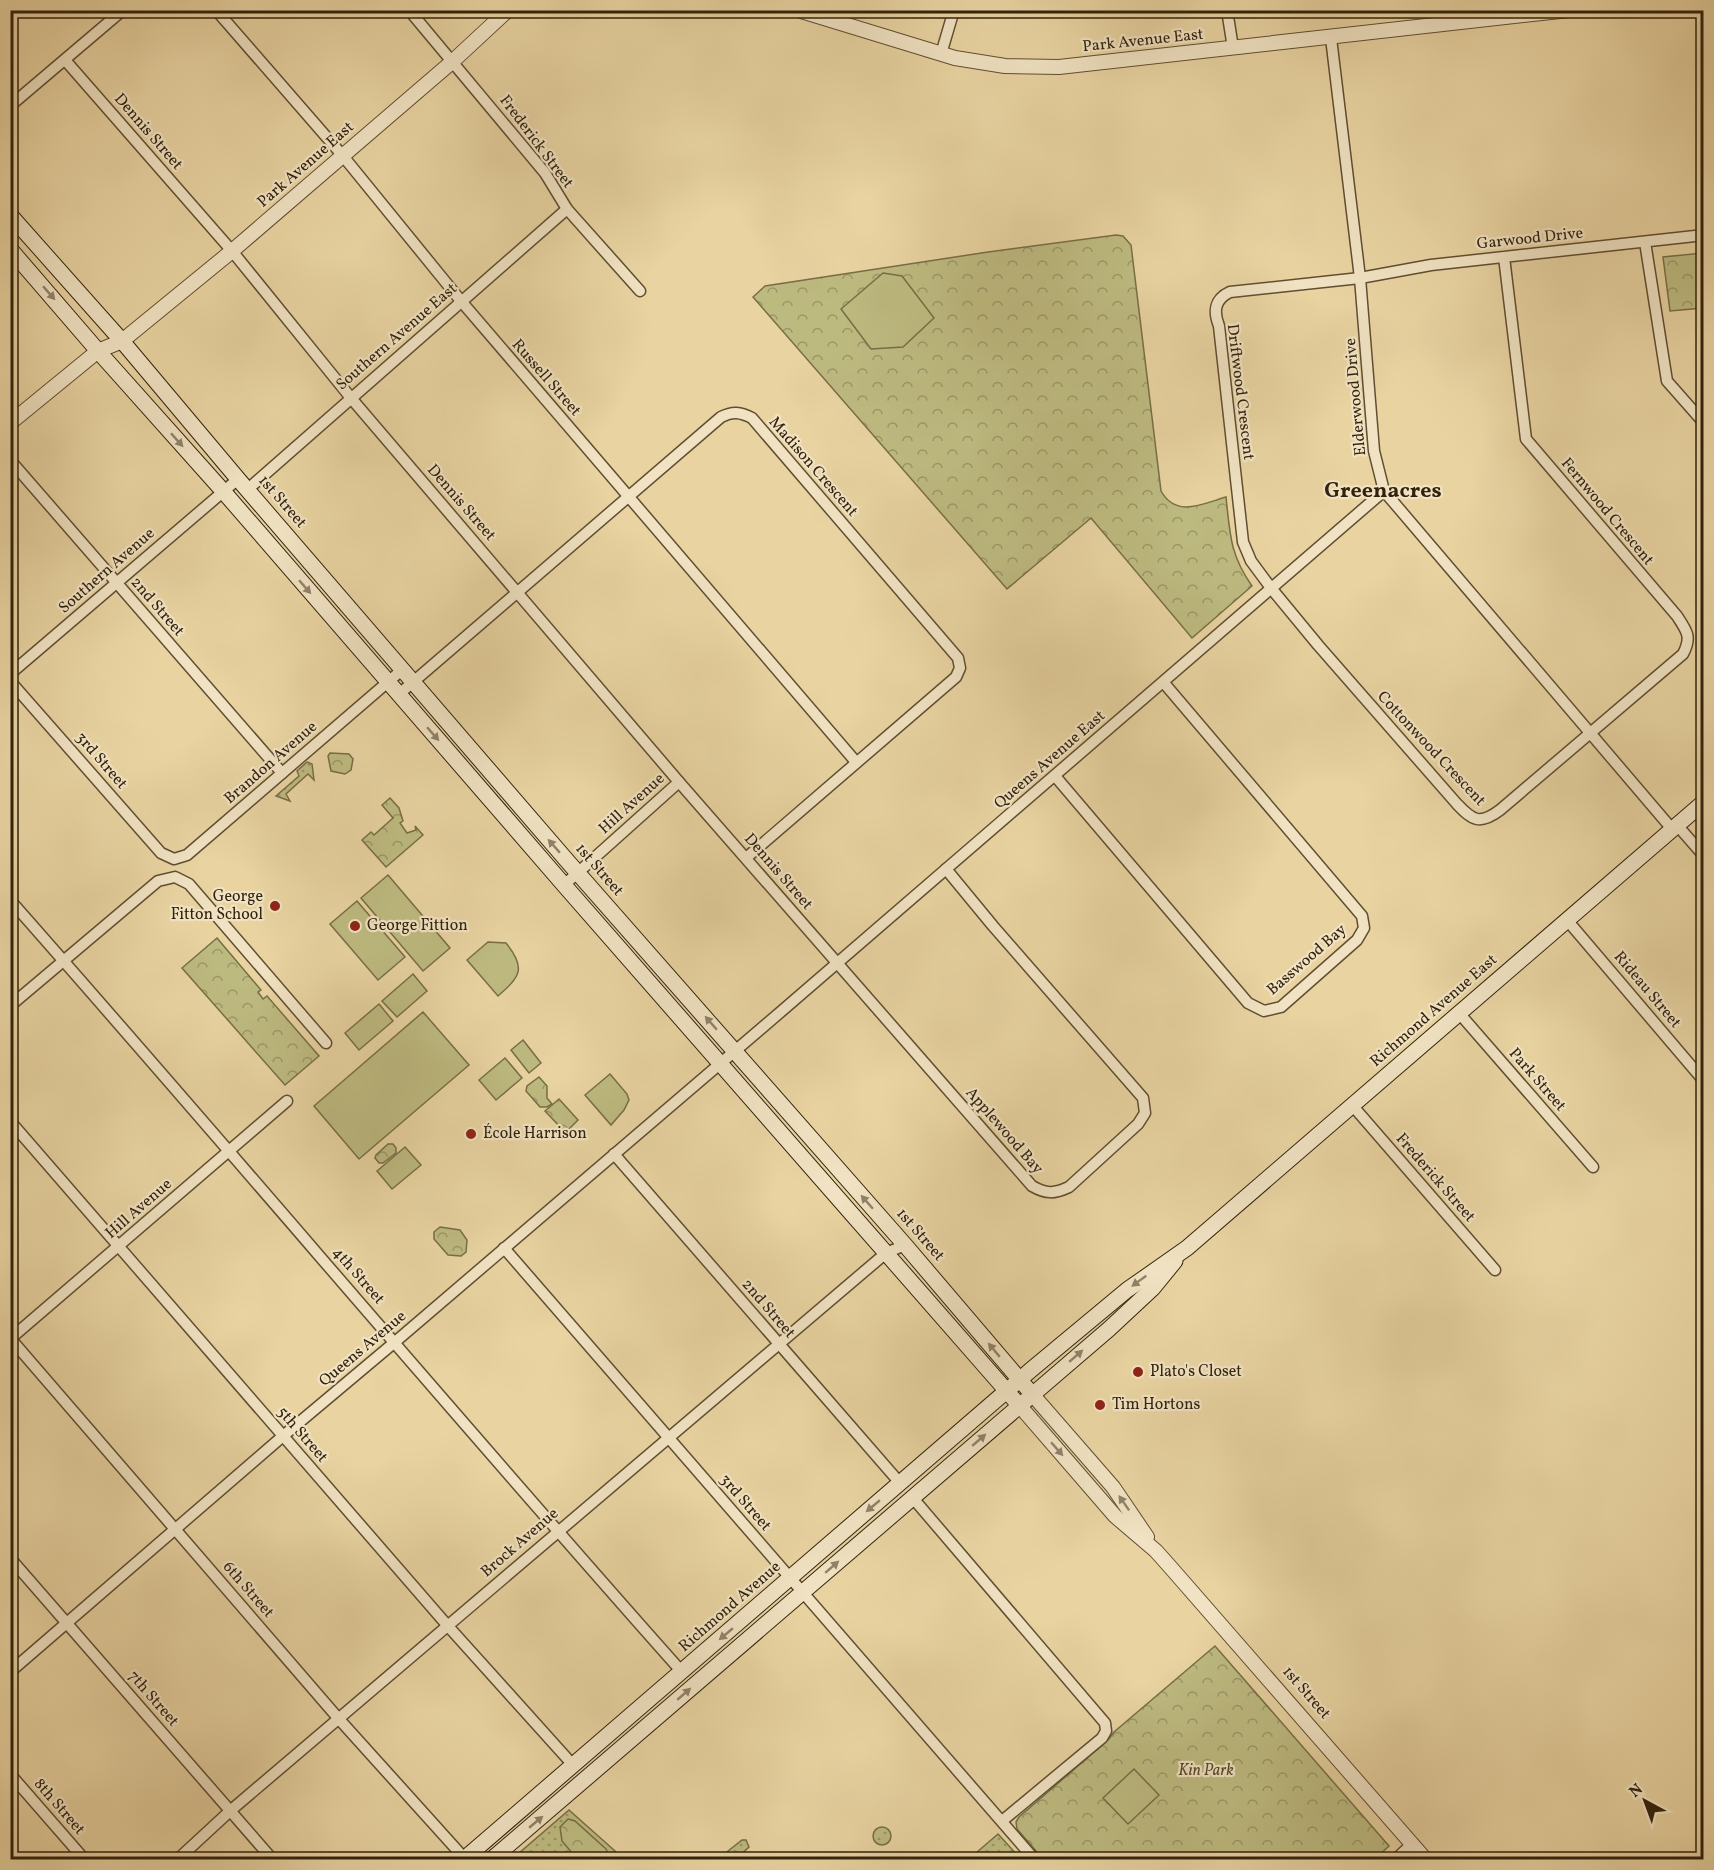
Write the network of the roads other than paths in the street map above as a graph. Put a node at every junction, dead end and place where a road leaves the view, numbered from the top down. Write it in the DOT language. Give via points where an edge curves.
graph roads {
  1 [pos="123,10"];
  2 [pos="216,10"];
  3 [pos="409,10"];
  4 [pos="508,10"];
  5 [pos="798,10"];
  6 [pos="954,10"];
  7 [pos="1227,10"];
  8 [pos="1569,10"];
  9 [pos="1331,38"];
  10 [pos="1233,48"];
  11 [pos="941,54"];
  12 [pos="65,60"];
  13 [pos="453,61"];
  14 [pos="10,106"];
  15 [pos="343,156"];
  16 [pos="567,209"];
  17 [pos="10,215"];
  18 [pos="1704,235"];
  19 [pos="1645,242"];
  20 [pos="10,249"];
  21 [pos="232,251"];
  22 [pos="1504,257"];
  23 [pos="1360,278"];
  24 [pos="640,291"];
  25 [pos="461,301"];
  26 [pos="122,341"];
  27 [pos="98,351"];
  28 [pos="351,398"];
  29 [pos="10,423"];
  30 [pos="1704,423"];
  31 [pos="10,460"];
  32 [pos="243,484"];
  33 [pos="223,491"];
  34 [pos="1384,491"];
  35 [pos="628,496"];
  36 [pos="117,583"];
  37 [pos="1271,588"];
  38 [pos="518,591"];
  39 [pos="403,669"];
  40 [pos="10,674"];
  41 [pos="10,681"];
  42 [pos="414,681"];
  43 [pos="387,682"];
  44 [pos="1164,683"];
  45 [pos="398,695"];
  46 [pos="1589,735"];
  47 [pos="856,762"];
  48 [pos="282,773"];
  49 [pos="1055,776"];
  50 [pos="680,782"];
  51 [pos="1704,802"];
  52 [pos="1674,827"];
  53 [pos="1704,856"];
  54 [pos="170,858"];
  55 [pos="746,858"];
  56 [pos="946,869"];
  57 [pos="578,873"];
  58 [pos="564,885"];
  59 [pos="10,900"];
  60 [pos="1567,920"];
  61 [pos="64,961"];
  62 [pos="838,962"];
  63 [pos="10,1006"];
  64 [pos="1459,1014"];
  65 [pos="326,1043"];
  66 [pos="735,1051"];
  67 [pos="721,1063"];
  68 [pos="1704,1081"];
  69 [pos="287,1101"];
  70 [pos="1352,1105"];
  71 [pos="10,1120"];
  72 [pos="228,1150"];
  73 [pos="614,1154"];
  74 [pos="1593,1167"];
  75 [pos="904,1245"];
  76 [pos="120,1246"];
  77 [pos="504,1248"];
  78 [pos="1187,1248"];
  79 [pos="886,1253"];
  80 [pos="1495,1270"];
  81 [pos="11,1339"];
  82 [pos="395,1342"];
  83 [pos="779,1344"];
  84 [pos="1019,1380"];
  85 [pos="1007,1391"];
  86 [pos="1032,1395"];
  87 [pos="1019,1405"];
  88 [pos="283,1436"];
  89 [pos="668,1438"];
  90 [pos="900,1483"];
  91 [pos="912,1497"];
  92 [pos="176,1529"];
  93 [pos="556,1532"];
  94 [pos="1156,1551"];
  95 [pos="10,1558"];
  96 [pos="790,1578"];
  97 [pos="802,1592"];
  98 [pos="67,1623"];
  99 [pos="447,1625"];
  100 [pos="10,1672"];
  101 [pos="682,1672"];
  102 [pos="338,1718"];
  103 [pos="573,1765"];
  104 [pos="10,1774"];
  105 [pos="230,1811"];
  106 [pos="1002,1821"];
  107 [pos="1412,1844"];
  108 [pos="465,1859"];
  109 [pos="85,1860"];
  110 [pos="177,1860"];
  111 [pos="273,1860"];
  112 [pos="491,1860"];
  113 [pos="1035,1860"];
  114 [pos="1395,1860"];
  115 [pos="1426,1860"];
  1 -- 12 [label="street"];
  2 -- 15 [label="street, Russell Street"];
  3 -- 13 [label="street, Frederick Street"];
  4 -- 13 [label="street, Park Avenue East"];
  5 -- 11 [label="street, Park Avenue East"];
  6 -- 11 [label="street"];
  7 -- 10 [label="street"];
  8 -- 9 [label="street, Park Avenue East"];
  9 -- 10 [label="street, Park Avenue East"];
  9 -- 23 [label="street, Elderwood Drive"];
  10 -- 11 [label="street, Park Avenue East" via="1059,67 1005,66"];
  12 -- 14 [label="street"];
  12 -- 21 [label="street, Dennis Street"];
  13 -- 15 [label="street, Park Avenue East"];
  13 -- 16 [label="street, Frederick Street" via="545,173"];
  15 -- 21 [label="street, Park Avenue East"];
  15 -- 25 [label="street, Russell Street"];
  16 -- 24 [label="street, Frederick Street"];
  16 -- 25 [label="street, Southern Avenue East"];
  17 -- 26 [label="main road, 1st Street"];
  18 -- 19 [label="street, Garwood Drive"];
  19 -- 22 [label="street, Garwood Drive"];
  19 -- 30 [label="street" via="1667,381"];
  20 -- 27 [label="main road, 1st Street, one-way"];
  21 -- 26 [label="street, Park Avenue East"];
  21 -- 28 [label="street, Dennis Street"];
  22 -- 23 [label="street, Garwood Drive"];
  22 -- 46 [label="street, Fernwood Crescent" via="1526,439 1686,630 1689,644 1683,654"];
  23 -- 34 [label="street, Elderwood Drive" via="1374,451"];
  23 -- 37 [label="street, Driftwood Crescent" via="1230,292 1218,301 1216,318 1243,542 1251,561"];
  25 -- 28 [label="street, Southern Avenue East"];
  25 -- 35 [label="street, Russell Street"];
  26 -- 27 [label="street, Park Avenue East"];
  26 -- 32 [label="main road, 1st Street"];
  27 -- 29 [label="street, Park Avenue East"];
  27 -- 33 [label="main road, 1st Street, one-way"];
  28 -- 32 [label="street, Southern Avenue East"];
  28 -- 38 [label="street, Dennis Street"];
  31 -- 36 [label="street, 2nd Street"];
  32 -- 33 [label="street, Southern Avenue East"];
  32 -- 39 [label="main road, 1st Street"];
  33 -- 36 [label="street, Southern Avenue"];
  33 -- 43 [label="main road, 1st Street, one-way"];
  34 -- 37 [label="street, Queens Avenue East"];
  34 -- 46 [label="street, Elderwood Drive"];
  35 -- 38 [label="street, Madison Crescent"];
  35 -- 47 [label="street, Russell Street"];
  35 -- 47 [label="street, Madison Crescent" via="721,417 730,412 742,413 752,418 958,658 960,668 956,677"];
  36 -- 40 [label="street, Southern Avenue"];
  36 -- 48 [label="street, 2nd Street"];
  37 -- 44 [label="street, Queens Avenue East"];
  37 -- 46 [label="street, Cottonwood Crescent" via="1468,816 1489,819"];
  38 -- 42 [label="street, Madison Crescent"];
  38 -- 50 [label="street, Dennis Street"];
  39 -- 42 [label="main road, 1st Street"];
  39 -- 43 [label="street, Brandon Avenue"];
  41 -- 54 [label="street, 3rd Street" via="161,853"];
  42 -- 45 [label="street, Madison Crescent"];
  57 -- 42 [label="main road, 1st Street, one-way"];
  43 -- 45 [label="main road, 1st Street"];
  43 -- 48 [label="street, Brandon Avenue"];
  44 -- 49 [label="street, Queens Avenue East"];
  44 -- 49 [label="street, Basswood Bay" via="1362,916 1364,928 1357,940 1281,1007 1264,1011 1248,1004"];
  45 -- 58 [label="main road, 1st Street, one-way"];
  46 -- 52 [label="street, Elderwood Drive"];
  47 -- 55 [label="street, Madison Crescent"];
  48 -- 54 [label="street, Brandon Avenue" via="187,855"];
  49 -- 56 [label="street, Queens Avenue East"];
  50 -- 55 [label="street, Dennis Street"];
  50 -- 57 [label="street, Hill Avenue"];
  51 -- 52 [label="main road, Richmond Avenue East"];
  52 -- 53 [label="street, Elderwood Drive"];
  52 -- 60 [label="main road, Richmond Avenue East"];
  55 -- 62 [label="street, Dennis Street"];
  56 -- 62 [label="street, Queens Avenue East"];
  56 -- 62 [label="street, Applewood Bay" via="1143,1098 1145,1113 1138,1124 1069,1187 1057,1193 1044,1193 1032,1186"];
  57 -- 58 [label="street, Hill Avenue"];
  66 -- 57 [label="main road, 1st Street, one-way"];
  58 -- 67 [label="main road, 1st Street"];
  59 -- 61 [label="street, 4th Street"];
  60 -- 64 [label="main road, Richmond Avenue East"];
  60 -- 68 [label="street, Rideau Street"];
  61 -- 63 [label="street"];
  61 -- 65 [label="street" via="158,881 175,877 189,884"];
  61 -- 72 [label="street, 4th Street"];
  62 -- 66 [label="street, Queens Avenue East"];
  64 -- 70 [label="main road, Richmond Avenue East"];
  64 -- 74 [label="street, Park Street"];
  66 -- 67 [label="street, Queens Avenue"];
  75 -- 66 [label="main road, 1st Street, one-way"];
  67 -- 73 [label="street, Queens Avenue"];
  67 -- 79 [label="main road, 1st Street"];
  69 -- 72 [label="street, Hill Avenue"];
  70 -- 78 [label="main road, Richmond Avenue East"];
  70 -- 80 [label="street, Frederick Street"];
  71 -- 76 [label="street, 5th Street"];
  72 -- 76 [label="street, Hill Avenue"];
  72 -- 82 [label="street, 4th Street"];
  73 -- 77 [label="street, Queens Avenue"];
  73 -- 83 [label="street, 2nd Street"];
  75 -- 79 [label="street, Brock Avenue"];
  84 -- 75 [label="main road, 1st Street, one-way"];
  76 -- 81 [label="street, Hill Avenue"];
  76 -- 88 [label="street, 5th Street"];
  77 -- 82 [label="street, Queens Avenue"];
  77 -- 89 [label="street, 3rd Street"];
  78 -- 84 [label="main road, Richmond Avenue East, one-way" via="1127,1290"];
  86 -- 78 [label="main road, Richmond Avenue East, one-way" via="1153,1288"];
  79 -- 83 [label="street, Brock Avenue"];
  79 -- 85 [label="main road, 1st Street"];
  81 -- 92 [label="street, 6th Street"];
  82 -- 88 [label="street, Queens Avenue"];
  82 -- 93 [label="street, 4th Street"];
  83 -- 89 [label="street, Brock Avenue"];
  83 -- 90 [label="street, 2nd Street"];
  84 -- 85 [label="main road, Richmond Avenue"];
  84 -- 86 [label="main road, 1st Street"];
  85 -- 87 [label="main road, 1st Street"];
  85 -- 90 [label="main road, Richmond Avenue"];
  86 -- 87 [label="main road"];
  94 -- 86 [label="street, 1st Street, one-way" via="1113,1487"];
  91 -- 87 [label="main road, one-way"];
  87 -- 94 [label="street, 1st Street, one-way" via="1115,1516"];
  88 -- 92 [label="street, Queens Avenue"];
  88 -- 99 [label="street, 5th Street"];
  89 -- 93 [label="street, Brock Avenue"];
  89 -- 96 [label="street, 3rd Street"];
  90 -- 96 [label="main road, Richmond Avenue, one-way"];
  97 -- 91 [label="main road, one-way"];
  91 -- 106 [label="street" via="1106,1723 1102,1738"];
  92 -- 98 [label="street, Queens Avenue"];
  92 -- 102 [label="street, 6th Street"];
  93 -- 99 [label="street, Brock Avenue"];
  93 -- 101 [label="street, 4th Street"];
  94 -- 107 [label="street, 1st Street"];
  95 -- 98 [label="street, 7th Street"];
  96 -- 97 [label="street, 3rd Street"];
  96 -- 101 [label="main road, Richmond Avenue, one-way"];
  97 -- 106 [label="street, 3rd Street"];
  112 -- 97 [label="main road, one-way"];
  98 -- 100 [label="street, Queens Avenue"];
  98 -- 105 [label="street, 7th Street"];
  99 -- 102 [label="street, Brock Avenue"];
  99 -- 103 [label="street, 5th Street"];
  101 -- 103 [label="main road, Richmond Avenue"];
  102 -- 105 [label="street, Brock Avenue"];
  102 -- 108 [label="street, 6th Street"];
  103 -- 108 [label="main road, Richmond Avenue"];
  104 -- 109 [label="street, 8th Street"];
  105 -- 110 [label="street, Brock Avenue"];
  105 -- 111 [label="street, 7th Street"];
  106 -- 113 [label="street, 3rd Street"];
  107 -- 114 [label="street"];
  107 -- 115 [label="street, 1st Street"];
}
